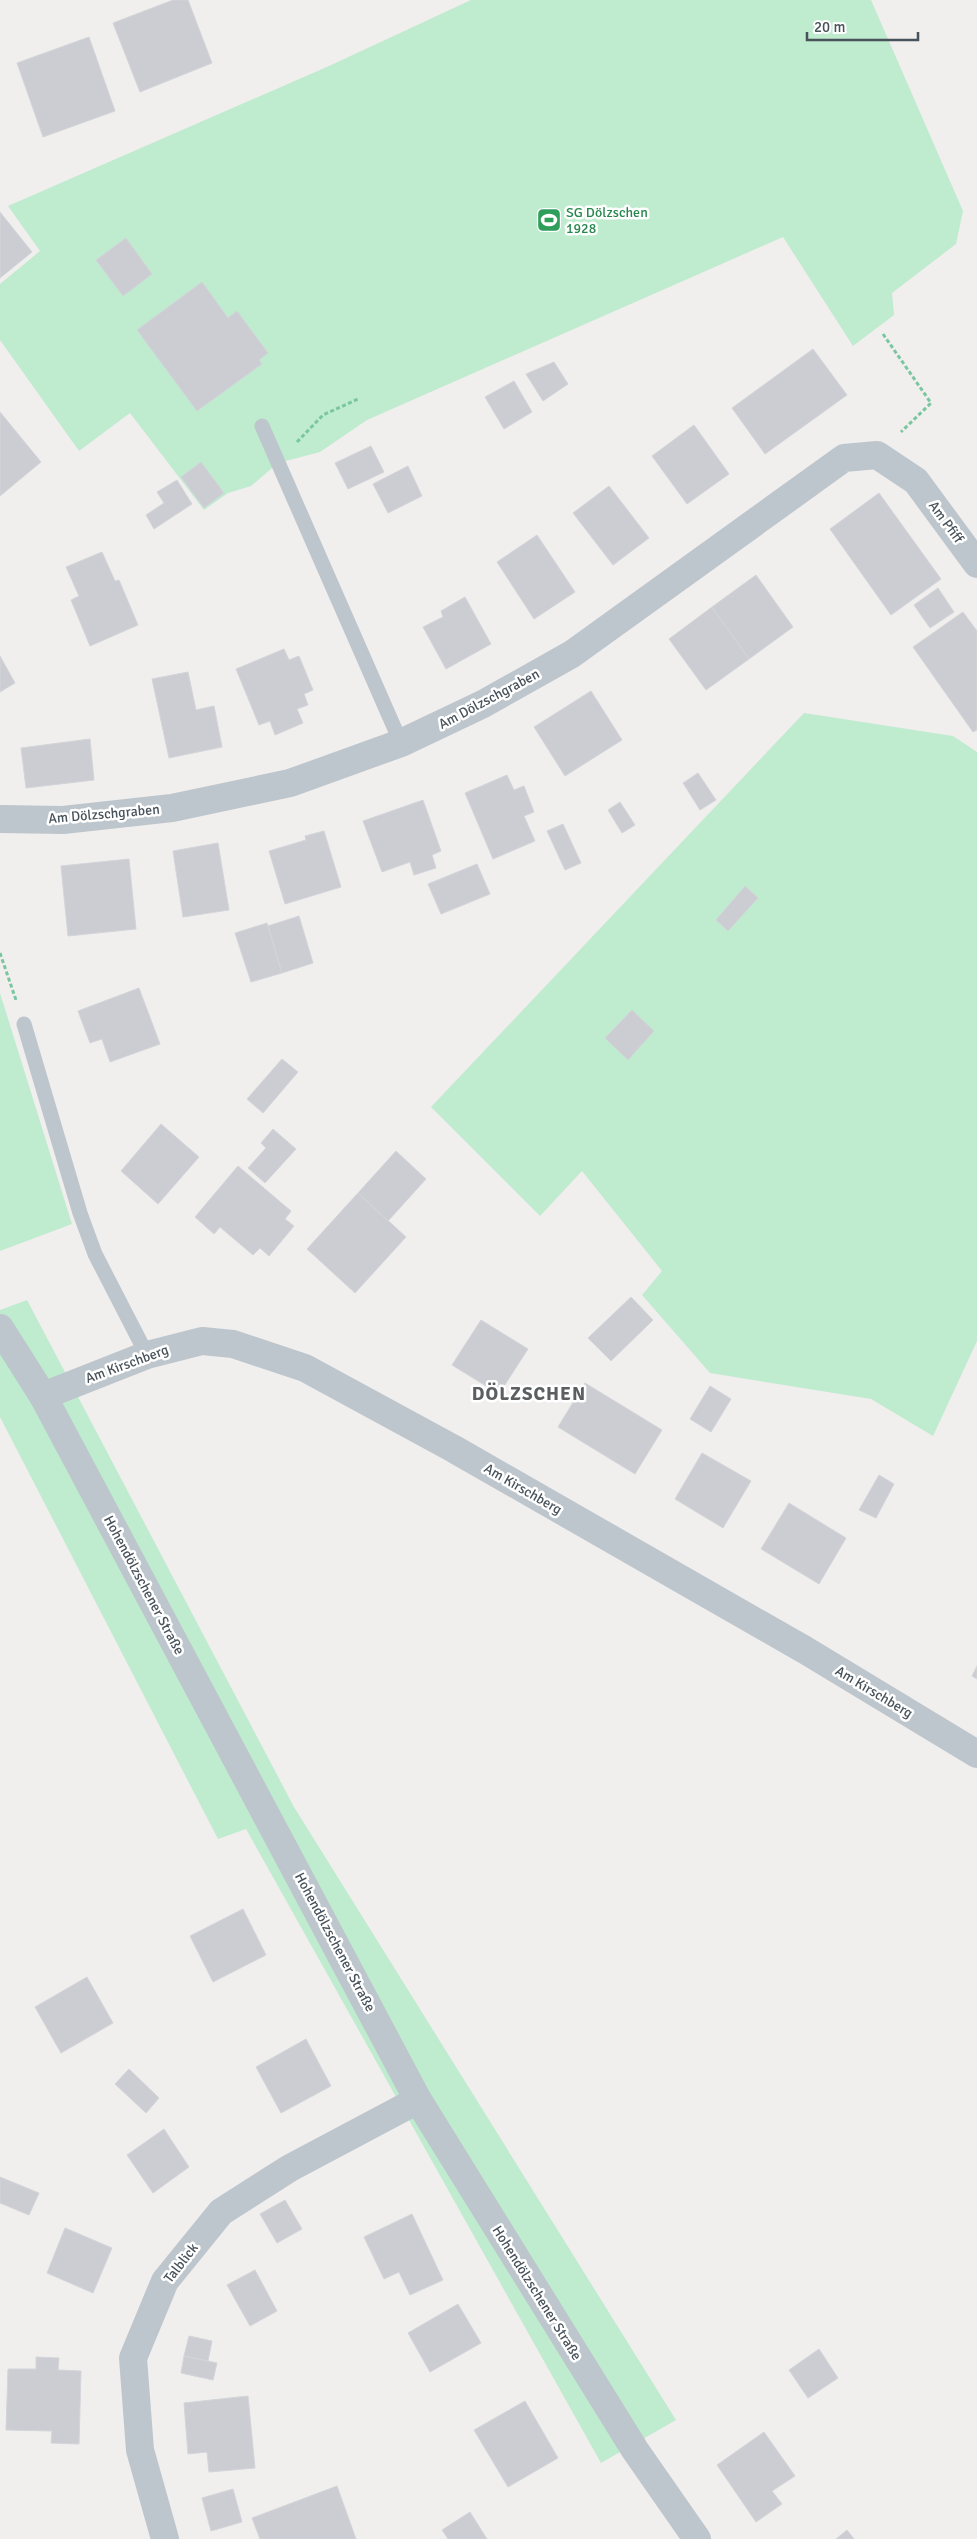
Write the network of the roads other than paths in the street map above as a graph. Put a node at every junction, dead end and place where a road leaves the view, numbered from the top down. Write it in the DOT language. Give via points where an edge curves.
graph roads {
  1 [pos="262,426"];
  2 [pos="916,481"];
  3 [pos="977,564"];
  4 [pos="400,743"];
  5 [pos="0,819"];
  6 [pos="24,1024"];
  7 [pos="1,1328"];
  8 [pos="147,1355"];
  9 [pos="43,1396"];
  10 [pos="977,1754"];
  11 [pos="418,2100"];
  12 [pos="165,2539"];
  13 [pos="698,2539"];
  1 -- 4 [label="lane"];
  2 -- 3 [label="street, Am Pfiff"];
  2 -- 4 [label="street, Am Dölzschgraben" via="877,455 844,458 572,654 483,704"];
  4 -- 5 [label="street, Am Dölzschgraben" via="290,783 172,808 63,820"];
  6 -- 8 [label="lane" via="95,1254"];
  7 -- 9 [label="street, Hohendölzschener Straße"];
  8 -- 9 [label="street, Am Kirschberg"];
  8 -- 10 [label="street, Am Kirschberg" via="202,1341 233,1344 305,1368 454,1449 797,1646"];
  9 -- 11 [label="street, Hohendölzschener Straße"];
  11 -- 12 [label="street, Talblick" via="290,2168 221,2212 165,2281 133,2358 140,2450"];
  11 -- 13 [label="street, Hohendölzschener Straße" via="635,2450"];
}
